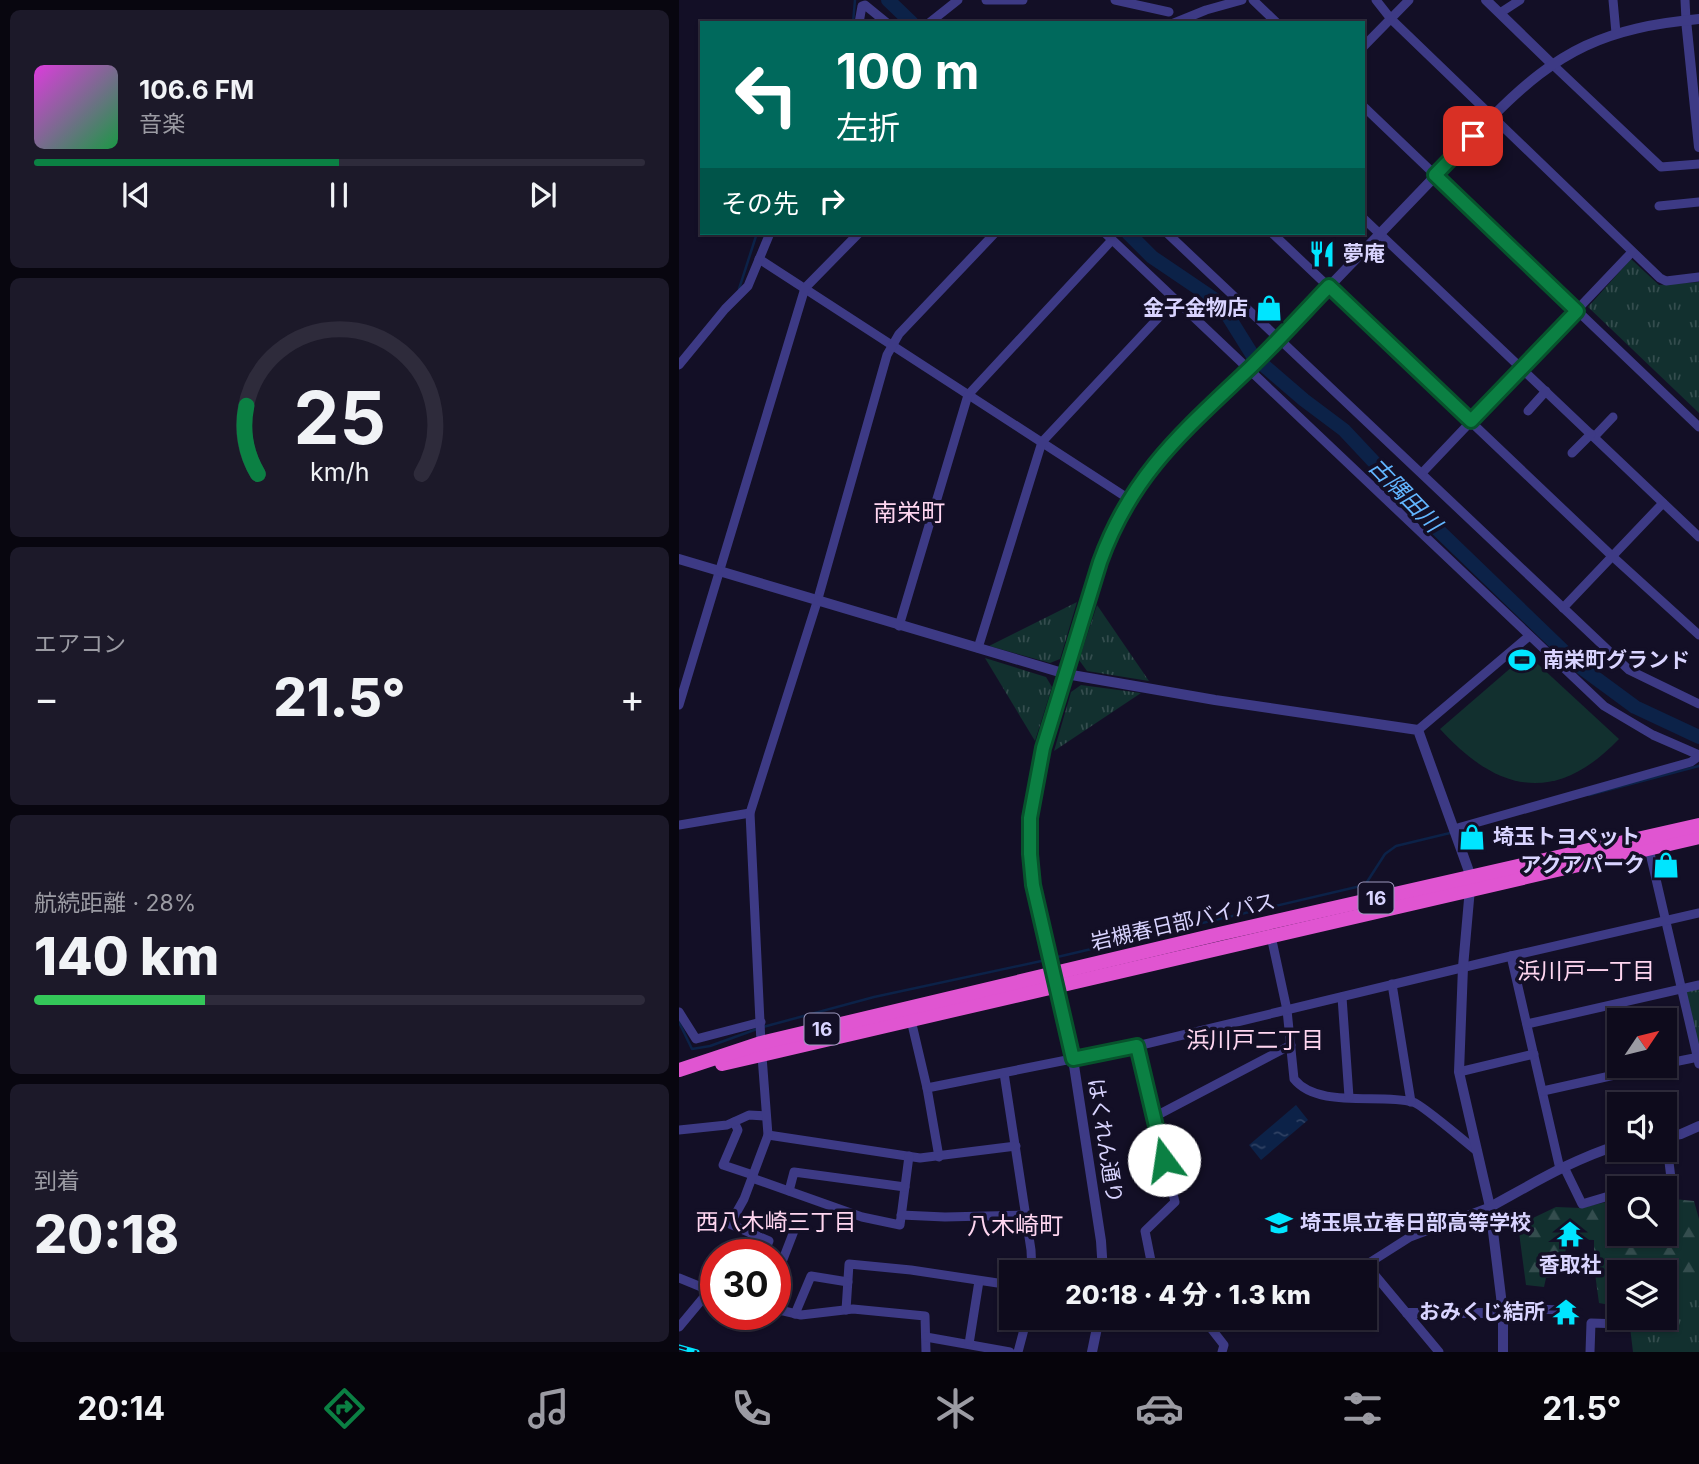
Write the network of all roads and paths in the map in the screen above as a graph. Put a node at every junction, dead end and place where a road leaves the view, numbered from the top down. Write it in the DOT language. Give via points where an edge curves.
graph roads {
  1 [pos="958,0"];
  2 [pos="986,0"];
  3 [pos="1023,0"];
  4 [pos="1115,0"];
  5 [pos="1163,0"];
  6 [pos="1242,0"];
  7 [pos="1253,0"];
  8 [pos="1376,0"];
  9 [pos="1409,0"];
  10 [pos="1486,0"];
  11 [pos="1520,0"];
  12 [pos="1613,0"];
  13 [pos="1685,0"];
  14 [pos="1169,12"];
  15 [pos="1500,13"];
  16 [pos="1391,19"];
  17 [pos="1699,19"];
  18 [pos="1686,20"];
  19 [pos="859,21"];
  20 [pos="885,21"];
  21 [pos="932,21"];
  22 [pos="1173,21"];
  23 [pos="1179,21"];
  24 [pos="1275,21"];
  25 [pos="1616,33"];
  26 [pos="1365,45"];
  27 [pos="1552,64"];
  28 [pos="1365,108"];
  29 [pos="1492,117"];
  30 [pos="1698,120"];
  31 [pos="1699,147"];
  32 [pos="1699,164"];
  33 [pos="1435,175"];
  34 [pos="1699,202"];
  35 [pos="1659,206"];
  36 [pos="1365,220"];
  37 [pos="1380,233"];
  38 [pos="769,235"];
  39 [pos="857,235"];
  40 [pos="993,235"];
  41 [pos="1169,235"];
  42 [pos="1182,235"];
  43 [pos="1274,235"];
  44 [pos="1108,236"];
  45 [pos="1176,241"];
  46 [pos="1633,252"];
  47 [pos="759,259"];
  48 [pos="1699,277"];
  49 [pos="1329,286"];
  50 [pos="805,289"];
  51 [pos="1175,300"];
  52 [pos="1577,311"];
  53 [pos="1278,340"];
  54 [pos="892,345"];
  55 [pos="679,365"];
  56 [pos="1250,368"];
  57 [pos="1522,368"];
  58 [pos="1546,391"];
  59 [pos="968,395"];
  60 [pos="1528,411"];
  61 [pos="1613,417"];
  62 [pos="1471,421"];
  63 [pos="1699,427"];
  64 [pos="1592,435"];
  65 [pos="1042,442"];
  66 [pos="1572,453"];
  67 [pos="1422,473"];
  68 [pos="1129,499"];
  69 [pos="1663,503"];
  70 [pos="1699,537"];
  71 [pos="1612,556"];
  72 [pos="679,559"];
  73 [pos="721,572"];
  74 [pos="817,601"];
  75 [pos="1563,608"];
  76 [pos="899,626"];
  77 [pos="1699,635"];
  78 [pos="1528,637"];
  79 [pos="978,648"];
  80 [pos="1066,674"];
  81 [pos="1699,704"];
  82 [pos="679,705"];
  83 [pos="1418,730"];
  84 [pos="1699,756"];
  85 [pos="750,813"];
  86 [pos="679,825"];
  87 [pos="1699,825"];
  88 [pos="1454,829"];
  89 [pos="1699,837"];
  90 [pos="1649,849"];
  91 [pos="1471,883"];
  92 [pos="1699,913"];
  93 [pos="1665,920"];
  94 [pos="1271,936"];
  95 [pos="1511,956"];
  96 [pos="1463,967"];
  97 [pos="1055,981"];
  98 [pos="1392,984"];
  99 [pos="1699,985"];
  100 [pos="1681,989"];
  101 [pos="1342,997"];
  102 [pos="1287,1010"];
  103 [pos="679,1012"];
  104 [pos="911,1020"];
  105 [pos="761,1022"];
  106 [pos="1527,1024"];
  107 [pos="1291,1045"];
  108 [pos="1137,1046"];
  109 [pos="762,1049"];
  110 [pos="1534,1054"];
  111 [pos="1073,1059"];
  112 [pos="1698,1059"];
  113 [pos="1677,1062"];
  114 [pos="679,1070"];
  115 [pos="1459,1072"];
  116 [pos="1005,1073"];
  117 [pos="1607,1077"];
  118 [pos="679,1080"];
  119 [pos="927,1088"];
  120 [pos="1543,1091"];
  121 [pos="1349,1097"];
  122 [pos="1411,1102"];
  123 [pos="766,1116"];
  124 [pos="1154,1117"];
  125 [pos="734,1122"];
  126 [pos="1699,1126"];
  127 [pos="679,1130"];
  128 [pos="768,1135"];
  129 [pos="1677,1135"];
  130 [pos="1016,1146"];
  131 [pos="1607,1148"];
  132 [pos="1477,1151"];
  133 [pos="909,1156"];
  134 [pos="939,1157"];
  135 [pos="1562,1168"];
  136 [pos="752,1177"];
  137 [pos="905,1187"];
  138 [pos="789,1191"];
  139 [pos="1607,1197"];
  140 [pos="1490,1207"];
  141 [pos="901,1215"];
  142 [pos="1026,1215"];
  143 [pos="799,1218"];
  144 [pos="764,1239"];
  145 [pos="791,1239"];
  146 [pos="1031,1260"];
  147 [pos="1102,1260"];
  148 [pos="1151,1260"];
  149 [pos="679,1278"];
  150 [pos="979,1281"];
  151 [pos="848,1282"];
  152 [pos="999,1284"];
  153 [pos="700,1287"];
  154 [pos="700,1304"];
  155 [pos="846,1310"];
  156 [pos="1502,1310"];
  157 [pos="1559,1310"];
  158 [pos="791,1313"];
  159 [pos="1407,1313"];
  160 [pos="795,1314"];
  161 [pos="1607,1324"];
  162 [pos="679,1326"];
  163 [pos="1024,1330"];
  164 [pos="1097,1330"];
  165 [pos="1212,1330"];
  166 [pos="926,1337"];
  167 [pos="969,1345"];
  168 [pos="926,1352"];
  169 [pos="1010,1352"];
  170 [pos="1018,1352"];
  171 [pos="1092,1352"];
  172 [pos="1222,1352"];
  173 [pos="1439,1352"];
  174 [pos="1503,1352"];
  175 [pos="1590,1352"];
  1 -- 21 [label="street"];
  2 -- 3 [label="street"];
  4 -- 14 [label="street"];
  5 -- 14 [label="street"];
  6 -- 23 [label="street"];
  7 -- 24 [label="street"];
  8 -- 16 [label="street"];
  9 -- 16 [label="street"];
  10 -- 15 [label="street"];
  11 -- 15 [label="street"];
  12 -- 25 [label="street"];
  13 -- 18 [label="street"];
  14 -- 22 [label="street"];
  15 -- 27 [label="street"];
  16 -- 26 [label="street"];
  16 -- 29 [label="street"];
  17 -- 18 [label="street, はくれん通り"];
  18 -- 25 [label="street, はくれん通り"];
  18 -- 30 [label="street"];
  19 -- 20 [label="street" via="865,5"];
  25 -- 27 [label="street, はくれん通り"];
  27 -- 29 [label="street, はくれん通り"];
  27 -- 32 [label="street" via="1657,164"];
  28 -- 33 [label="street"];
  29 -- 33 [label="street, はくれん通り"];
  29 -- 46 [label="street"];
  30 -- 31 [label="street"];
  33 -- 37 [label="street, はくれん通り"];
  33 -- 52 [label="street"];
  34 -- 35 [label="street"];
  36 -- 37 [label="street"];
  37 -- 49 [label="street, はくれん通り"];
  37 -- 57 [label="street"];
  38 -- 47 [label="street"];
  39 -- 50 [label="street"];
  40 -- 54 [label="street"];
  41 -- 45 [label="street"];
  42 -- 45 [label="street"];
  43 -- 49 [label="street"];
  44 -- 51 [label="street"];
  44 -- 59 [label="street"];
  45 -- 53 [label="street"];
  46 -- 48 [label="street" via="1666,281"];
  46 -- 52 [label="street"];
  47 -- 50 [label="street"];
  47 -- 55 [label="street" via="748,286"];
  49 -- 53 [label="street, はくれん通り"];
  49 -- 62 [label="street"];
  50 -- 54 [label="street"];
  50 -- 73 [label="street"];
  51 -- 56 [label="street"];
  51 -- 65 [label="street"];
  52 -- 57 [label="street"];
  52 -- 63 [label="street"];
  53 -- 56 [label="street, はくれん通り"];
  53 -- 67 [label="street"];
  54 -- 59 [label="street"];
  54 -- 74 [label="street"];
  56 -- 68 [label="street, はくれん通り" via="1171,444"];
  56 -- 78 [label="street"];
  57 -- 58 [label="street"];
  57 -- 62 [label="street"];
  58 -- 60 [label="street"];
  58 -- 64 [label="street"];
  59 -- 65 [label="street"];
  59 -- 76 [label="street"];
  61 -- 64 [label="street"];
  62 -- 67 [label="street"];
  62 -- 71 [label="street"];
  64 -- 66 [label="street"];
  64 -- 69 [label="street"];
  65 -- 68 [label="street"];
  65 -- 79 [label="street"];
  67 -- 75 [label="street"];
  68 -- 80 [label="street, はくれん通り" via="1104,551"];
  69 -- 70 [label="street"];
  69 -- 71 [label="street"];
  71 -- 75 [label="street"];
  71 -- 77 [label="street"];
  72 -- 73 [label="street"];
  73 -- 74 [label="street"];
  73 -- 82 [label="street"];
  74 -- 76 [label="street"];
  74 -- 85 [label="street"];
  75 -- 81 [label="street" via="1629,670"];
  76 -- 79 [label="street"];
  78 -- 83 [label="street"];
  78 -- 84 [label="street" via="1604,706"];
  79 -- 80 [label="street"];
  80 -- 83 [label="street"];
  80 -- 97 [label="street, はくれん通り" via="1037,775 1029,835 1033,885"];
  83 -- 88 [label="street"];
  84 -- 88 [label="street" via="1571,798"];
  85 -- 86 [label="street"];
  85 -- 105 [label="street"];
  87 -- 91 [label="highway, 岩槻春日部バイパス / 16"];
  88 -- 91 [label="street"];
  89 -- 90 [label="highway, 岩槻春日部バイパス / 16"];
  90 -- 91 [label="highway, 岩槻春日部バイパス / 16"];
  90 -- 93 [label="street"];
  91 -- 94 [label="highway, 岩槻春日部バイパス / 16"];
  91 -- 96 [label="street"];
  91 -- 97 [label="highway, 岩槻春日部バイパス / 16"];
  92 -- 93 [label="street"];
  93 -- 95 [label="street"];
  93 -- 100 [label="street"];
  94 -- 97 [label="highway, 岩槻春日部バイパス / 16"];
  94 -- 102 [label="street"];
  95 -- 96 [label="street"];
  95 -- 106 [label="street"];
  96 -- 98 [label="street"];
  96 -- 115 [label="street"];
  97 -- 104 [label="highway, 岩槻春日部バイパス / 16"];
  97 -- 109 [label="highway, 岩槻春日部バイパス / 16"];
  97 -- 111 [label="street, はくれん通り"];
  98 -- 101 [label="street"];
  98 -- 122 [label="street"];
  99 -- 100 [label="street"];
  100 -- 106 [label="street"];
  100 -- 112 [label="street"];
  101 -- 102 [label="street"];
  101 -- 121 [label="street"];
  102 -- 107 [label="street"];
  102 -- 108 [label="street"];
  103 -- 105 [label="street" via="696,1039"];
  104 -- 109 [label="highway, 岩槻春日部バイパス / 16"];
  104 -- 119 [label="street"];
  105 -- 109 [label="street"];
  106 -- 110 [label="street"];
  107 -- 121 [label="street" via="1294,1079 1300,1087 1327,1097"];
  107 -- 124 [label="street"];
  108 -- 111 [label="street"];
  108 -- 124 [label="street"];
  109 -- 114 [label="highway, 岩槻春日部バイパス / 16"];
  109 -- 118 [label="highway, 岩槻春日部バイパス / 16"];
  109 -- 123 [label="street"];
  110 -- 115 [label="street"];
  110 -- 120 [label="street"];
  111 -- 116 [label="street"];
  111 -- 147 [label="street, はくれん通り"];
  112 -- 113 [label="street"];
  115 -- 132 [label="street"];
  116 -- 119 [label="street"];
  116 -- 130 [label="street"];
  117 -- 120 [label="street"];
  119 -- 134 [label="street"];
  120 -- 135 [label="street"];
  121 -- 122 [label="street"];
  122 -- 132 [label="street"];
  123 -- 125 [label="street" via="749,1115"];
  123 -- 128 [label="street"];
  124 -- 148 [label="street" via="1175,1202 1145,1231"];
  125 -- 127 [label="street"];
  125 -- 136 [label="street" via="738,1130 723,1164"];
  126 -- 129 [label="street"];
  128 -- 133 [label="street"];
  128 -- 136 [label="street"];
  130 -- 134 [label="street"];
  130 -- 142 [label="street"];
  131 -- 135 [label="street"];
  132 -- 140 [label="street"];
  133 -- 134 [label="street"];
  133 -- 137 [label="street"];
  135 -- 139 [label="street" via="1582,1204"];
  135 -- 140 [label="street"];
  136 -- 138 [label="street"];
  136 -- 144 [label="street" via="730,1224"];
  137 -- 138 [label="street" via="795,1172"];
  137 -- 141 [label="street"];
  138 -- 141 [label="street" via="862,1217 900,1225"];
  140 -- 156 [label="street"];
  140 -- 159 [label="street" via="1410,1237 1369,1263"];
  141 -- 142 [label="street"];
  142 -- 146 [label="street"];
  143 -- 145 [label="street"];
  149 -- 153 [label="street"];
  150 -- 151 [label="street" via="849,1264"];
  150 -- 152 [label="street"];
  150 -- 167 [label="street"];
  151 -- 155 [label="street"];
  151 -- 160 [label="street" via="811,1276"];
  154 -- 162 [label="street"];
  155 -- 160 [label="street"];
  155 -- 166 [label="street" via="925,1315"];
  156 -- 157 [label="street"];
  156 -- 159 [label="street"];
  156 -- 174 [label="street"];
  158 -- 160 [label="street"];
  159 -- 173 [label="street"];
  161 -- 175 [label="street" via="1591,1323"];
  163 -- 170 [label="street"];
  164 -- 171 [label="street"];
  165 -- 172 [label="street" via="1224,1345"];
  166 -- 167 [label="street"];
  166 -- 168 [label="street"];
  167 -- 169 [label="street"];
}
